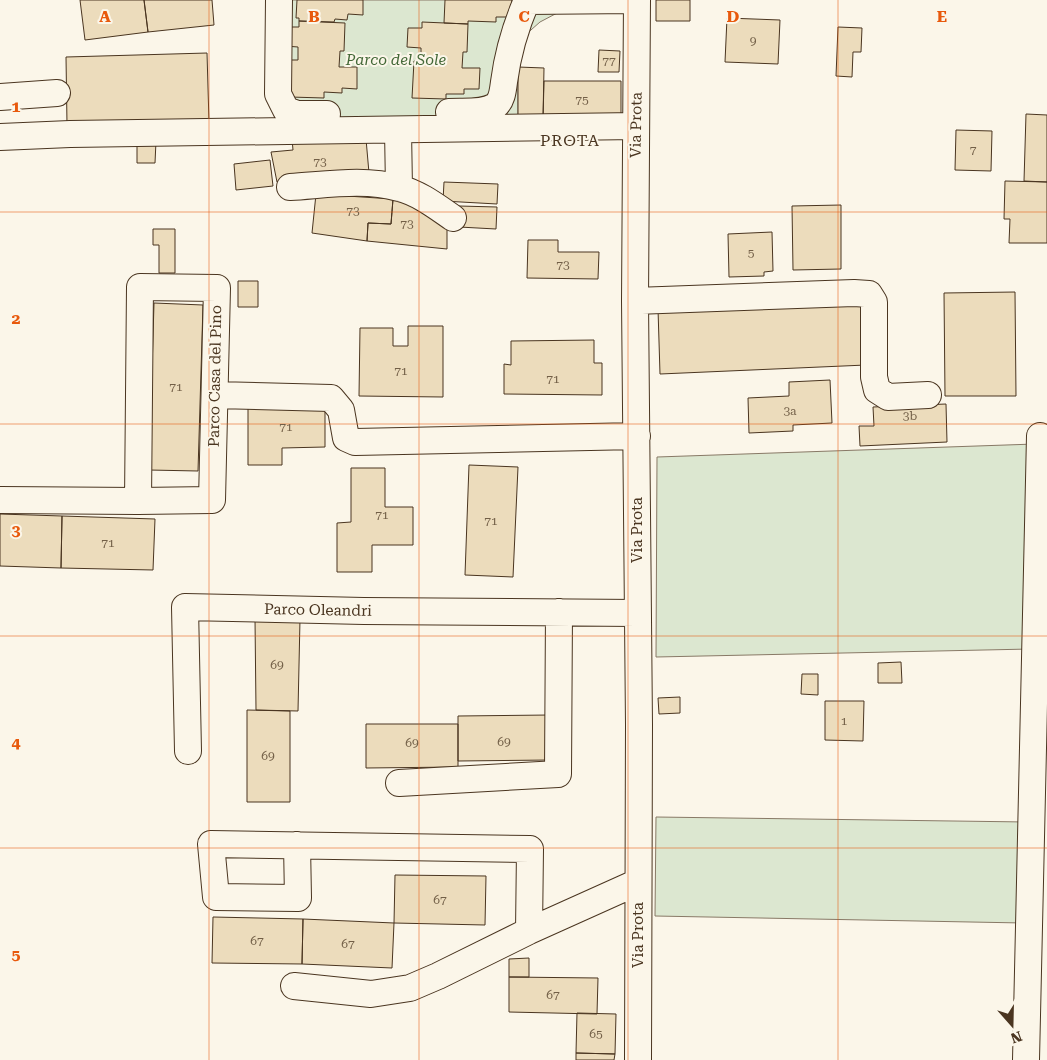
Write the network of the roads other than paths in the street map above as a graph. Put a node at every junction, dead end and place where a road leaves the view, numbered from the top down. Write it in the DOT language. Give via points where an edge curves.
graph roads {
  1 [pos="279,0"];
  2 [pos="527,0"];
  3 [pos="636,0"];
  4 [pos="57,92"];
  5 [pos="0,97"];
  6 [pos="636,126"];
  7 [pos="398,130"];
  8 [pos="0,137"];
  9 [pos="290,187"];
  10 [pos="399,188"];
  11 [pos="453,218"];
  12 [pos="635,301"];
  13 [pos="215,395"];
  14 [pos="928,395"];
  15 [pos="637,436"];
  16 [pos="1040,436"];
  17 [pos="0,500"];
  18 [pos="138,501"];
  19 [pos="559,612"];
  20 [pos="637,612"];
  21 [pos="188,750"];
  22 [pos="399,783"];
  23 [pos="297,845"];
  24 [pos="638,882"];
  25 [pos="529,931"];
  26 [pos="294,986"];
  27 [pos="638,1060"];
  28 [pos="1026,1060"];
  1 -- 2 [label="street" via="278,94 286,110 297,114 483,111 496,105 502,94 506,60 514,32"];
  2 -- 3 [label="street"];
  3 -- 6 [label="street, Via Prota"];
  4 -- 5 [label="street"];
  6 -- 7 [label="street"];
  6 -- 12 [label="street, Via Prota"];
  7 -- 8 [label="street"];
  7 -- 10 [label="street"];
  9 -- 10 [label="street" via="368,183"];
  10 -- 11 [label="street" via="426,200"];
  12 -- 14 [label="street" via="869,294 874,302 874,377 877,390 888,397"];
  12 -- 15 [label="street, Via Prota"];
  13 -- 15 [label="street" via="331,398 341,410 346,438 355,442"];
  13 -- 18 [label="street, Parco Casa del Pino" via="212,500"];
  13 -- 18 [label="street, Parco Casa del Pino" via="217,288 140,287"];
  15 -- 20 [label="street, Via Prota"];
  16 -- 28 [label="street"];
  17 -- 18 [label="street, Parco Casa del Pino"];
  19 -- 20 [label="street, Parco Oleandri"];
  19 -- 21 [label="street, Parco Oleandri" via="185,607"];
  19 -- 22 [label="street" via="558,774"];
  20 -- 24 [label="street, Via Prota"];
  23 -- 25 [label="street" via="530,849"];
  24 -- 25 [label="street"];
  24 -- 27 [label="street, Via Prota"];
  25 -- 26 [label="street" via="410,988 371,994"];
}
